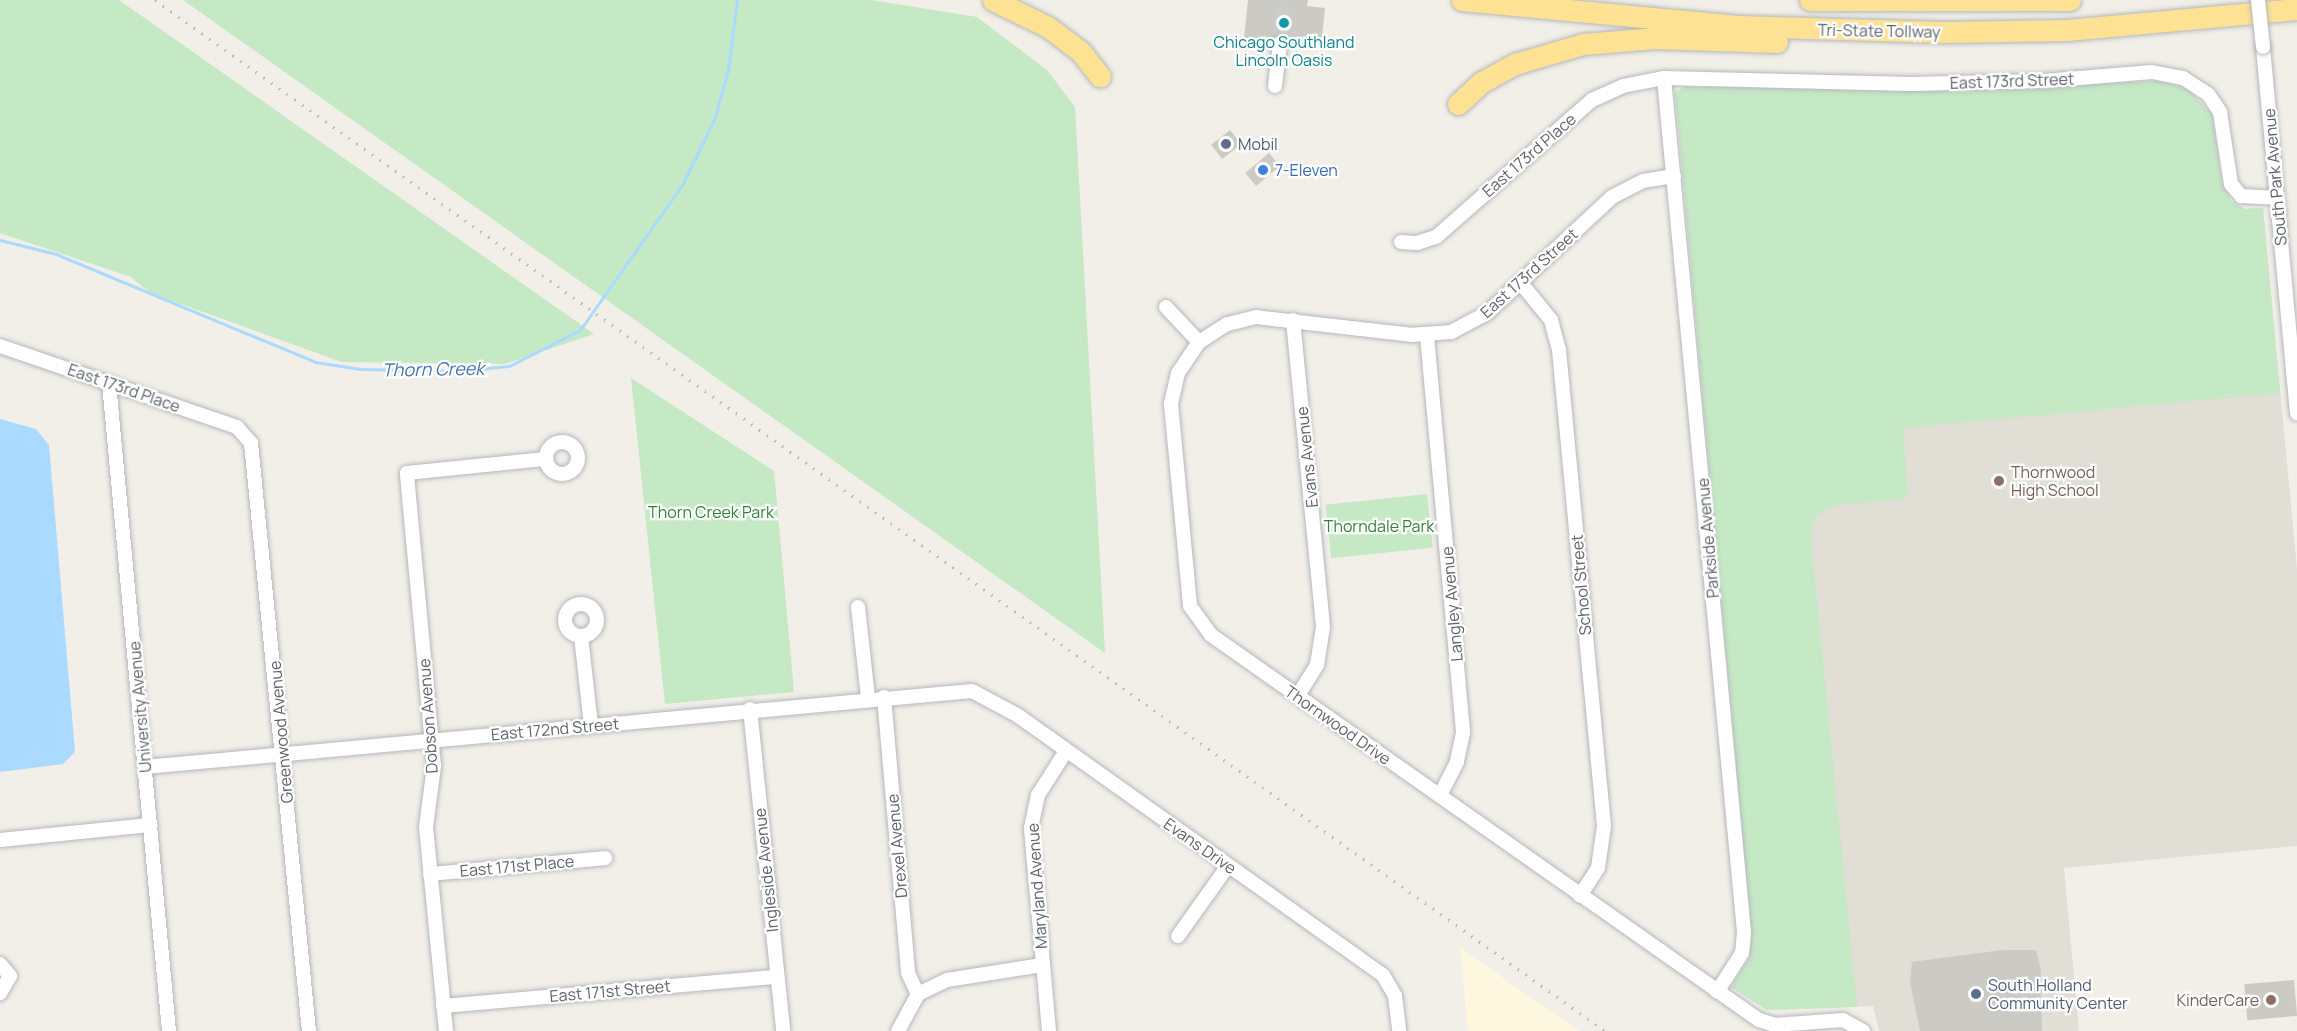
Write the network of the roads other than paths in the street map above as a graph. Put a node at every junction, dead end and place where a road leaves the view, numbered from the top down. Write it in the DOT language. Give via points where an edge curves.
graph roads {
  1 [pos="993,0"];
  2 [pos="1462,0"];
  3 [pos="1819,0"];
  4 [pos="2070,0"];
  5 [pos="2258,0"];
  6 [pos="2297,9"];
  7 [pos="1943,32"];
  8 [pos="1280,42"];
  9 [pos="1100,76"];
  10 [pos="1664,78"];
  11 [pos="1275,86"];
  12 [pos="1458,104"];
  13 [pos="1674,176"];
  14 [pos="2277,198"];
  15 [pos="1401,242"];
  16 [pos="1520,282"];
  17 [pos="2292,302"];
  18 [pos="1166,307"];
  19 [pos="1293,320"];
  20 [pos="1427,336"];
  21 [pos="1199,342"];
  22 [pos="0,346"];
  23 [pos="109,384"];
  24 [pos="2297,413"];
  25 [pos="246,434"];
  26 [pos="546,459"];
  27 [pos="858,607"];
  28 [pos="581,636"];
  29 [pos="965,690"];
  30 [pos="1298,696"];
  31 [pos="884,697"];
  32 [pos="868,698"];
  33 [pos="750,709"];
  34 [pos="591,725"];
  35 [pos="432,740"];
  36 [pos="1066,751"];
  37 [pos="283,754"];
  38 [pos="146,767"];
  39 [pos="1440,796"];
  40 [pos="150,825"];
  41 [pos="0,840"];
  42 [pos="605,858"];
  43 [pos="1228,866"];
  44 [pos="430,874"];
  45 [pos="1580,896"];
  46 [pos="1178,936"];
  47 [pos="0,964"];
  48 [pos="1042,965"];
  49 [pos="777,977"];
  50 [pos="1717,992"];
  51 [pos="0,993"];
  52 [pos="918,994"];
  53 [pos="443,1006"];
  54 [pos="169,1031"];
  55 [pos="309,1031"];
  56 [pos="446,1031"];
  57 [pos="783,1031"];
  58 [pos="898,1031"];
  59 [pos="1049,1031"];
  60 [pos="1399,1031"];
  61 [pos="1863,1031"];
  1 -- 9 [label="highway" via="1048,27 1081,52"];
  2 -- 7 [label="highway, Tri-State Tollway" via="1738,26"];
  3 -- 4 [label="highway, Tri-State Tollway"];
  5 -- 14 [label="street, South Park Avenue, bridge"];
  6 -- 7 [label="highway, Tri-State Tollway" via="2067,30"];
  7 -- 12 [label="highway" via="1890,41 1600,42 1515,64 1482,82"];
  8 -- 11 [label="street"];
  10 -- 13 [label="street, Parkside Avenue"];
  10 -- 14 [label="street, East 173rd Street" via="1911,84 2044,81 2152,72 2183,78 2208,94 2220,112 2231,184 2241,196"];
  10 -- 15 [label="street, East 173rd Place" via="1623,86 1592,100 1436,237 1417,243"];
  13 -- 16 [label="street, East 173rd Street" via="1643,182 1612,196"];
  13 -- 50 [label="street, Parkside Avenue" via="1744,932 1742,952"];
  14 -- 17 [label="street, South Park Avenue"];
  16 -- 20 [label="street, East 173rd Street" via="1474,322"];
  16 -- 45 [label="street, School Street" via="1551,320 1559,350 1604,826 1598,868"];
  17 -- 24 [label="street, South Park Avenue"];
  18 -- 21 [label="street"];
  19 -- 20 [label="street, East 173rd Street"];
  19 -- 21 [label="street, East 173rd Street" via="1237,321"];
  19 -- 30 [label="street, Evans Avenue" via="1323,627 1317,666"];
  20 -- 39 [label="street, Langley Avenue" via="1463,733 1457,762"];
  21 -- 30 [label="street, Thornwood Drive" via="1178,373 1171,404 1190,606 1205,629"];
  22 -- 23 [label="street, East 173rd Place"];
  23 -- 25 [label="street, East 173rd Place" via="226,423"];
  23 -- 38 [label="street, University Avenue"];
  25 -- 37 [label="street, Greenwood Avenue" via="255,461"];
  26 -- 35 [label="street, Dobson Avenue" via="407,473"];
  27 -- 32 [label="street"];
  28 -- 34 [label="street"];
  29 -- 31 [label="street, East 172nd Street"];
  29 -- 36 [label="street, Evans Drive" via="1000,705"];
  30 -- 39 [label="street, Thornwood Drive"];
  31 -- 32 [label="street, East 172nd Street"];
  31 -- 52 [label="street, Drexel Avenue" via="908,973"];
  32 -- 33 [label="street, East 172nd Street"];
  33 -- 34 [label="street, East 172nd Street"];
  33 -- 49 [label="street, Ingleside Avenue"];
  34 -- 35 [label="street, East 172nd Street"];
  35 -- 37 [label="street, East 172nd Street"];
  35 -- 44 [label="street, Dobson Avenue" via="433,776 426,814"];
  36 -- 43 [label="street, Evans Drive"];
  36 -- 48 [label="street, Maryland Avenue" via="1038,795 1032,816"];
  37 -- 38 [label="street, East 172nd Street"];
  37 -- 55 [label="street, Greenwood Avenue"];
  38 -- 40 [label="street, University Avenue"];
  39 -- 45 [label="street, Thornwood Drive"];
  40 -- 41 [label="street"];
  40 -- 54 [label="street, University Avenue"];
  42 -- 44 [label="street, East 171st Place"];
  43 -- 46 [label="street"];
  43 -- 60 [label="street, Evans Drive" via="1383,975 1395,996"];
  44 -- 53 [label="street, Dobson Avenue"];
  45 -- 50 [label="street, Thornwood Drive"];
  47 -- 51 [label="street" via="10,976"];
  48 -- 52 [label="street" via="965,974"];
  48 -- 59 [label="street, Maryland Avenue"];
  49 -- 53 [label="street, East 171st Street"];
  49 -- 57 [label="street, Ingleside Avenue"];
  50 -- 61 [label="street, Thornwood Drive" via="1767,1023 1843,1020"];
  52 -- 58 [label="street"];
  53 -- 56 [label="street, Dobson Avenue"];
}
